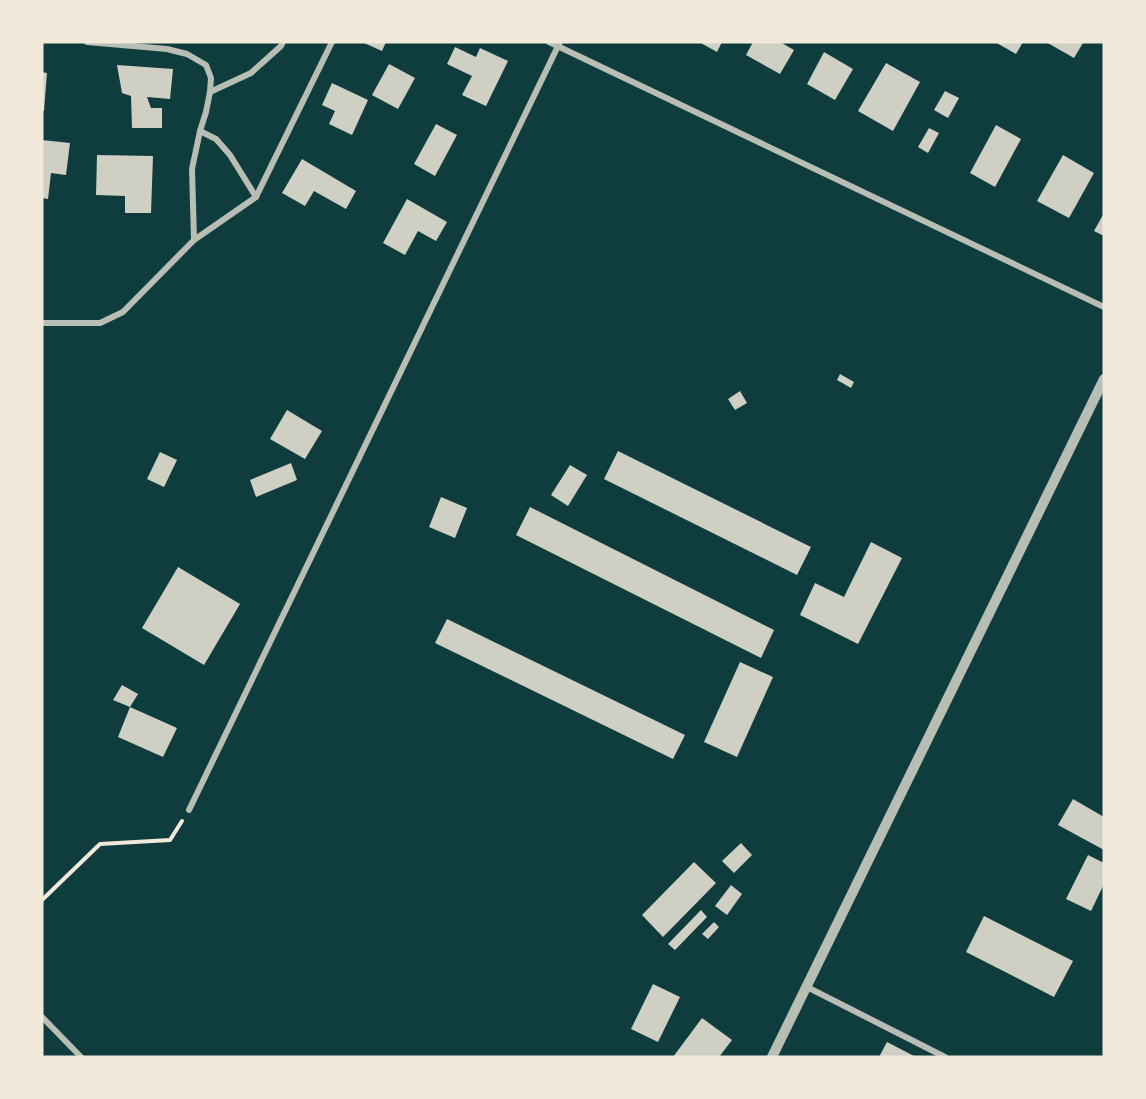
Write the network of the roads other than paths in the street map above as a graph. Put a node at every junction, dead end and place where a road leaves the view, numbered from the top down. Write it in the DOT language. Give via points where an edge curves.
graph roads {
  1 [pos="87,42"];
  2 [pos="283,42"];
  3 [pos="332,42"];
  4 [pos="549,42"];
  5 [pos="559,44"];
  6 [pos="210,92"];
  7 [pos="200,131"];
  8 [pos="256,197"];
  9 [pos="194,240"];
  10 [pos="1104,307"];
  11 [pos="42,323"];
  12 [pos="1104,379"];
  13 [pos="189,810"];
  14 [pos="807,987"];
  15 [pos="42,1017"];
  16 [pos="81,1057"];
  17 [pos="772,1057"];
  18 [pos="945,1057"];
  1 -- 6 [label="street" via="187,54 206,65 211,78"];
  2 -- 6 [label="street" via="251,73"];
  3 -- 8 [label="street"];
  4 -- 5 [label="street"];
  5 -- 10 [label="street"];
  5 -- 13 [label="street"];
  6 -- 7 [label="street"];
  7 -- 8 [label="street" via="216,139 230,155"];
  7 -- 9 [label="street" via="192,169"];
  8 -- 9 [label="street"];
  9 -- 11 [label="street" via="123,312 100,324"];
  12 -- 14 [label="street"];
  14 -- 17 [label="street"];
  14 -- 18 [label="street"];
  15 -- 16 [label="street"];
}
